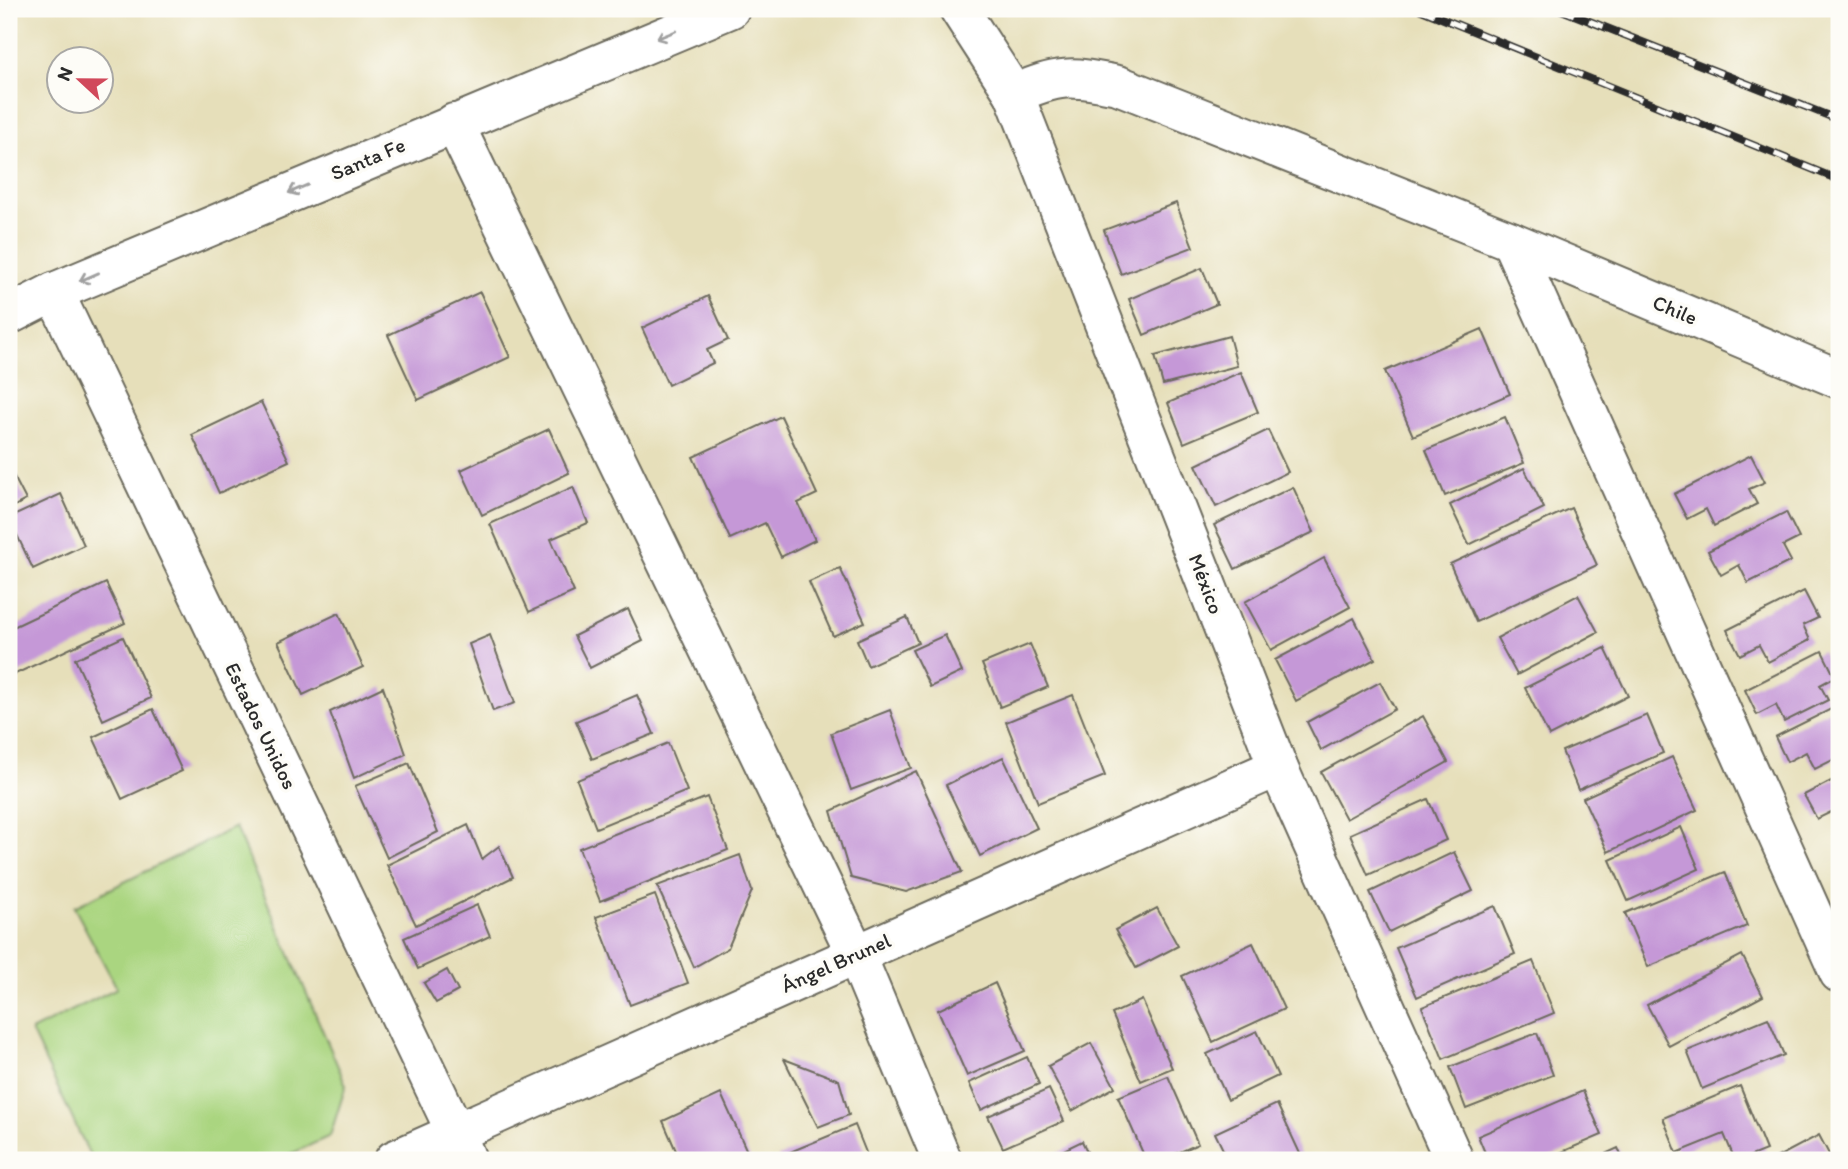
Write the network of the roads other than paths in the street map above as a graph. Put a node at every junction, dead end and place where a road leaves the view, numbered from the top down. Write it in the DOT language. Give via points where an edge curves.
graph roads {
  1 [pos="730,9"];
  2 [pos="959,9"];
  3 [pos="1014,94"];
  4 [pos="454,123"];
  5 [pos="1511,241"];
  6 [pos="54,292"];
  7 [pos="9,315"];
  8 [pos="1839,379"];
  9 [pos="1278,767"];
  10 [pos="856,954"];
  11 [pos="1839,974"];
  12 [pos="461,1147"];
  13 [pos="394,1160"];
  14 [pos="942,1160"];
  15 [pos="1454,1160"];
  1 -- 4 [label="street, Santa Fe, one-way"];
  2 -- 3 [label="street, México"];
  3 -- 5 [label="street, Chile" via="1048,79 1080,77 1118,85"];
  3 -- 9 [label="street, México"];
  4 -- 6 [label="street, Santa Fe, one-way"];
  4 -- 10 [label="street"];
  5 -- 8 [label="street, Chile"];
  5 -- 11 [label="street"];
  6 -- 7 [label="street, Santa Fe"];
  6 -- 12 [label="street, Estados Unidos"];
  9 -- 10 [label="street, Ángel Brunel"];
  9 -- 15 [label="street, México"];
  10 -- 12 [label="street, Ángel Brunel"];
  10 -- 14 [label="street"];
  12 -- 13 [label="street, Ángel Brunel"];
}
